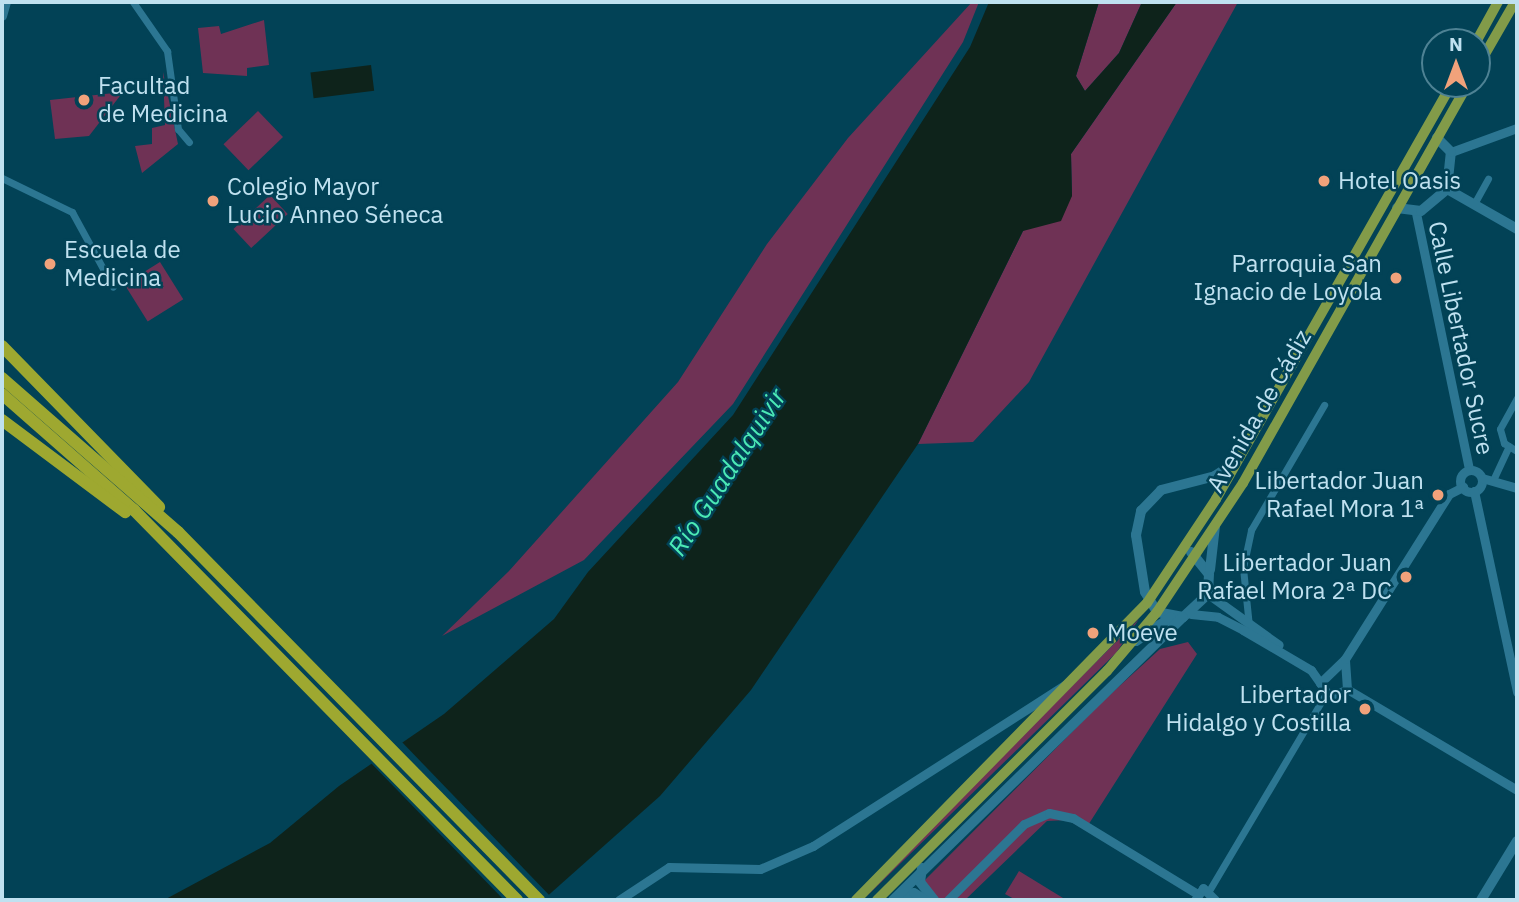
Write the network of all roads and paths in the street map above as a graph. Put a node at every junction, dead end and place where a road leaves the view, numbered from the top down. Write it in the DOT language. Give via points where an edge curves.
graph roads {
  1 [pos="6,2"];
  2 [pos="134,2"];
  3 [pos="1498,2"];
  4 [pos="1515,2"];
  5 [pos="2,16"];
  6 [pos="1484,28"];
  7 [pos="1491,44"];
  8 [pos="1444,98"];
  9 [pos="1460,98"];
  10 [pos="1517,128"];
  11 [pos="1425,131"];
  12 [pos="1437,138"];
  13 [pos="189,142"];
  14 [pos="1416,148"];
  15 [pos="1451,152"];
  16 [pos="2,178"];
  17 [pos="1488,179"];
  18 [pos="1447,188"];
  19 [pos="1474,204"];
  20 [pos="1397,208"];
  21 [pos="1416,213"];
  22 [pos="1517,229"];
  23 [pos="113,287"];
  24 [pos="2,346"];
  25 [pos="2,378"];
  26 [pos="2,394"];
  27 [pos="1517,398"];
  28 [pos="1324,405"];
  29 [pos="2,420"];
  30 [pos="1509,446"];
  31 [pos="1517,451"];
  32 [pos="1240,458"];
  33 [pos="1469,470"];
  34 [pos="1482,478"];
  35 [pos="1494,478"];
  36 [pos="1463,487"];
  37 [pos="1517,488"];
  38 [pos="1474,491"];
  39 [pos="1216,526"];
  40 [pos="178,533"];
  41 [pos="159,537"];
  42 [pos="1184,553"];
  43 [pos="1196,555"];
  44 [pos="1209,574"];
  45 [pos="1209,594"];
  46 [pos="1147,603"];
  47 [pos="1157,612"];
  48 [pos="1187,615"];
  49 [pos="1171,617"];
  50 [pos="1249,626"];
  51 [pos="1136,641"];
  52 [pos="1345,659"];
  53 [pos="1329,670"];
  54 [pos="1345,674"];
  55 [pos="1071,683"];
  56 [pos="1320,683"];
  57 [pos="1347,689"];
  58 [pos="1517,692"];
  59 [pos="1326,694"];
  60 [pos="1055,720"];
  61 [pos="1028,765"];
  62 [pos="1517,790"];
  63 [pos="1517,841"];
  64 [pos="922,868"];
  65 [pos="962,888"];
  66 [pos="1210,889"];
  67 [pos="1195,897"];
  68 [pos="931,899"];
  69 [pos="517,900"];
  70 [pos="539,900"];
  71 [pos="619,900"];
  72 [pos="856,900"];
  73 [pos="877,900"];
  74 [pos="893,900"];
  75 [pos="948,900"];
  76 [pos="1215,900"];
  77 [pos="1481,900"];
  1 -- 5 [label="main road"];
  2 -- 13 [label="street" via="167,51 178,129"];
  3 -- 6 [label="main road"];
  4 -- 7 [label="main road"];
  8 -- 11 [label="main road, Avenida de Cádiz"];
  9 -- 12 [label="main road, Avenida de Cádiz"];
  10 -- 15 [label="street"];
  11 -- 12 [label="main road"];
  11 -- 14 [label="main road, Avenida de Cádiz"];
  12 -- 15 [label="main road"];
  12 -- 20 [label="main road, Avenida de Cádiz"];
  14 -- 20 [label="main road" via="1395,198"];
  14 -- 32 [label="main road, Avenida de Cádiz"];
  15 -- 18 [label="main road"];
  16 -- 23 [label="street" via="72,212"];
  17 -- 19 [label="street"];
  18 -- 19 [label="main road"];
  18 -- 21 [label="main road"];
  19 -- 22 [label="main road"];
  20 -- 21 [label="main road"];
  20 -- 39 [label="main road, Avenida de Cádiz"];
  21 -- 33 [label="street, Calle Libertador Sucre"];
  24 -- 40 [label="highway" via="109,450"];
  25 -- 40 [label="highway"];
  26 -- 41 [label="highway"];
  27 -- 30 [label="street" via="1500,429"];
  28 -- 50 [label="street" via="1251,530 1242,568"];
  29 -- 41 [label="highway"];
  30 -- 31 [label="street"];
  30 -- 35 [label="street"];
  32 -- 42 [label="main road, Avenida de Cádiz"];
  32 -- 46 [label="main road, Avenida de Cádiz" via="1215,476 1161,490 1141,511 1136,535"];
  33 -- 34 [label="street"];
  33 -- 36 [label="street"];
  34 -- 35 [label="street"];
  34 -- 38 [label="street"];
  35 -- 37 [label="street"];
  36 -- 38 [label="street"];
  36 -- 52 [label="street" via="1449,494"];
  38 -- 58 [label="street, Calle Libertador Sucre"];
  39 -- 43 [label="main road, Avenida de Cádiz"];
  39 -- 44 [label="main road"];
  40 -- 70 [label="highway"];
  41 -- 69 [label="highway"];
  42 -- 43 [label="main road"];
  42 -- 46 [label="main road, Avenida de Cádiz"];
  43 -- 44 [label="main road"];
  43 -- 47 [label="main road, Avenida de Cádiz"];
  44 -- 45 [label="main road"];
  45 -- 48 [label="main road, Avenida de Cádiz"];
  45 -- 50 [label="street"];
  46 -- 47 [label="main road"];
  46 -- 55 [label="main road, Avenida de Cádiz"];
  47 -- 49 [label="main road"];
  47 -- 51 [label="main road, Avenida de Cádiz"];
  48 -- 49 [label="main road"];
  48 -- 56 [label="street" via="1218,617 1311,670"];
  48 -- 61 [label="main road, Avenida de Cádiz"];
  49 -- 51 [label="main road, Avenida de Cádiz"];
  50 -- 53 [label="street"];
  51 -- 60 [label="main road, Avenida de Cádiz"];
  52 -- 53 [label="street"];
  52 -- 54 [label="street"];
  53 -- 54 [label="street"];
  53 -- 56 [label="street"];
  54 -- 57 [label="street"];
  55 -- 71 [label="street" via="1038,697 978,744 823,841 751,869 669,867"];
  55 -- 72 [label="main road, Avenida de Cádiz"];
  56 -- 59 [label="street"];
  57 -- 59 [label="street" via="1335,697"];
  57 -- 62 [label="street"];
  59 -- 66 [label="street"];
  60 -- 61 [label="main road, Avenida de Cádiz"];
  60 -- 73 [label="main road, Avenida de Cádiz"];
  61 -- 64 [label="main road, Avenida de Cádiz"];
  63 -- 77 [label="main road"];
  64 -- 68 [label="main road" via="920,882"];
  64 -- 74 [label="main road, Avenida de Cádiz"];
  65 -- 67 [label="street" via="1039,814 1073,818"];
  65 -- 68 [label="street"];
  65 -- 75 [label="street"];
  66 -- 67 [label="street"];
  66 -- 76 [label="street"];
  68 -- 74 [label="main road" via="909,892"];
}
